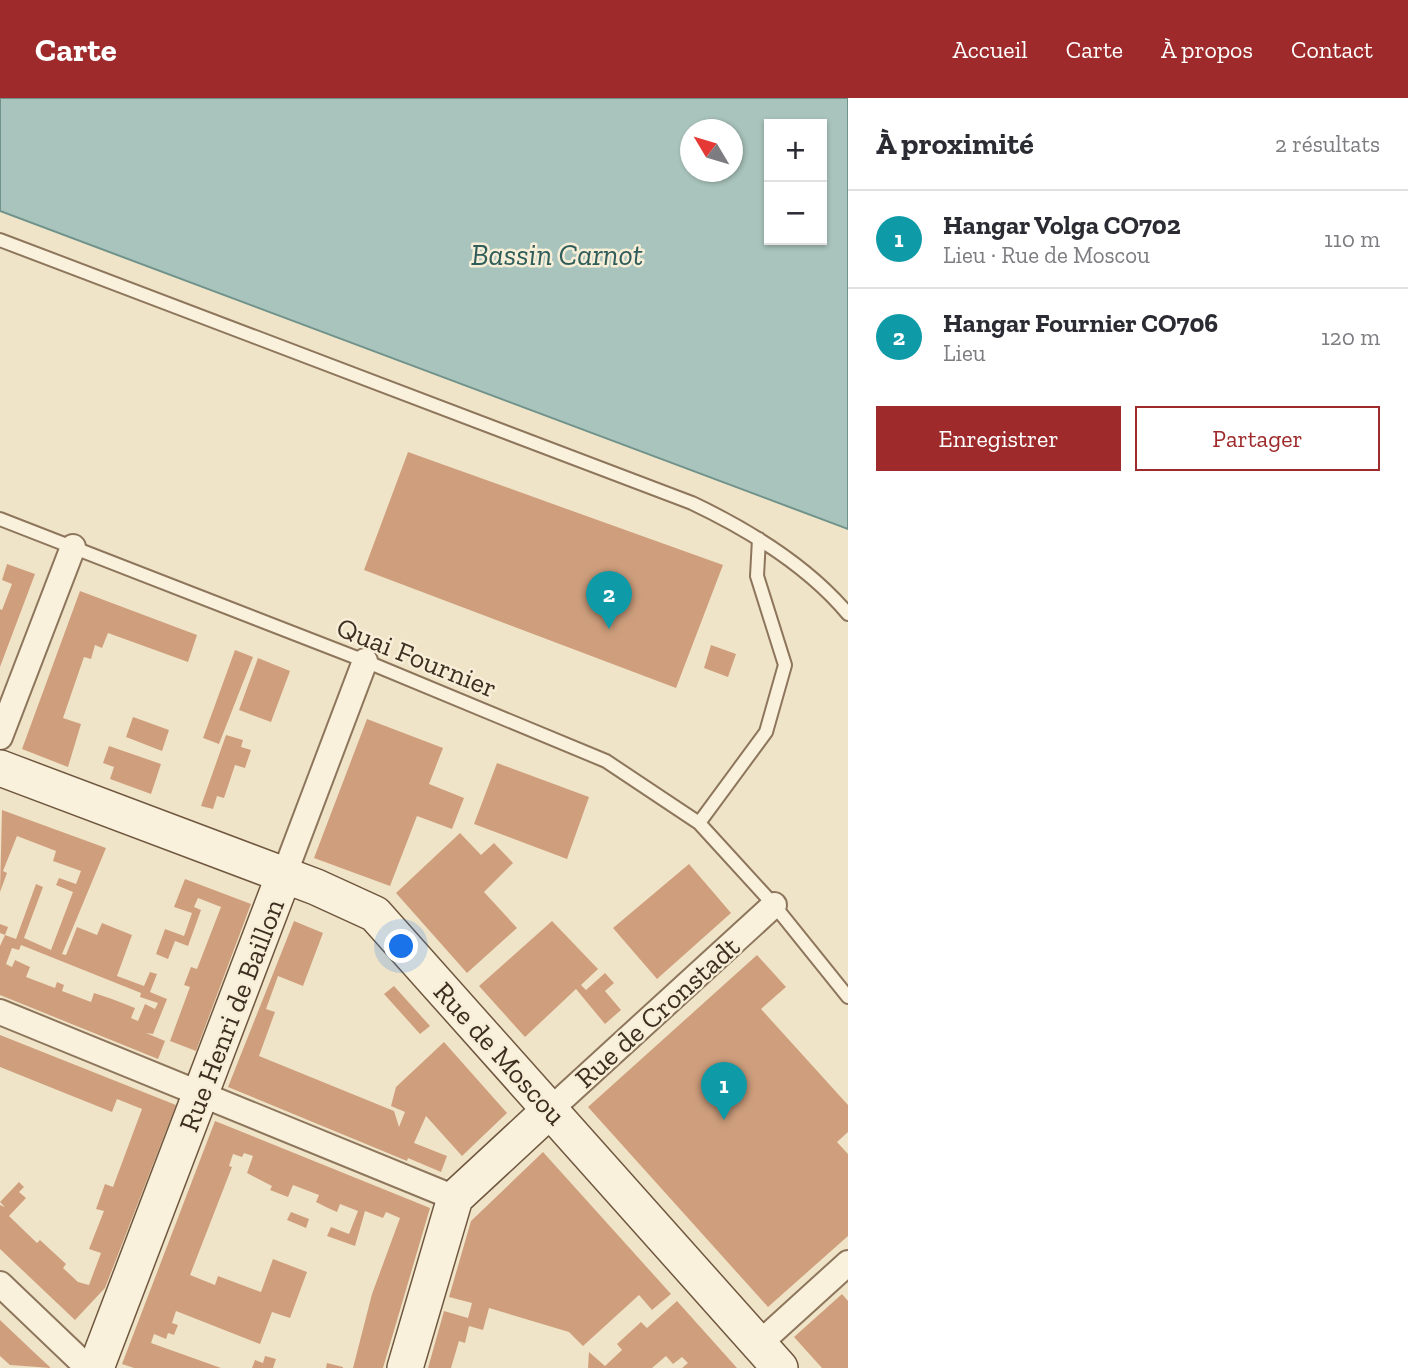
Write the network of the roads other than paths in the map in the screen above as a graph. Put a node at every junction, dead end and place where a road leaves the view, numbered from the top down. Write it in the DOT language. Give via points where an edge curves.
graph roads {
  1 [pos="0,240"];
  2 [pos="0,519"];
  3 [pos="759,539"];
  4 [pos="73,547"];
  5 [pos="848,614"];
  6 [pos="365,661"];
  7 [pos="0,737"];
  8 [pos="0,768"];
  9 [pos="699,823"];
  10 [pos="284,875"];
  11 [pos="774,905"];
  12 [pos="848,997"];
  13 [pos="0,1012"];
  14 [pos="201,1094"];
  15 [pos="551,1109"];
  16 [pos="456,1198"];
  17 [pos="848,1263"];
  18 [pos="0,1284"];
  19 [pos="770,1356"];
  20 [pos="88,1368"];
  21 [pos="96,1368"];
  22 [pos="405,1368"];
  1 -- 3 [label="lane" via="692,503"];
  2 -- 4 [label="lane, Quai Fournier"];
  3 -- 5 [label="lane"];
  3 -- 9 [label="lane" via="757,576 785,665 766,732"];
  4 -- 6 [label="lane, Quai Fournier"];
  4 -- 7 [label="street"];
  6 -- 9 [label="lane, Quai Fournier" via="606,761"];
  6 -- 10 [label="street, Rue Henri de Baillon"];
  8 -- 10 [label="street, Rue de Moscou"];
  9 -- 11 [label="lane, Quai Fournier"];
  10 -- 14 [label="street, Rue Henri de Baillon"];
  10 -- 15 [label="street, Rue de Moscou" via="375,914"];
  11 -- 12 [label="lane, Quai Fournier"];
  11 -- 15 [label="street, Rue de Cronstadt"];
  13 -- 14 [label="street"];
  14 -- 16 [label="street"];
  14 -- 21 [label="street, Rue Henri de Baillon"];
  15 -- 16 [label="street, Rue de Cronstadt"];
  15 -- 19 [label="street, Rue de Moscou"];
  16 -- 22 [label="street"];
  17 -- 19 [label="street"];
  18 -- 20 [label="street"];
}
